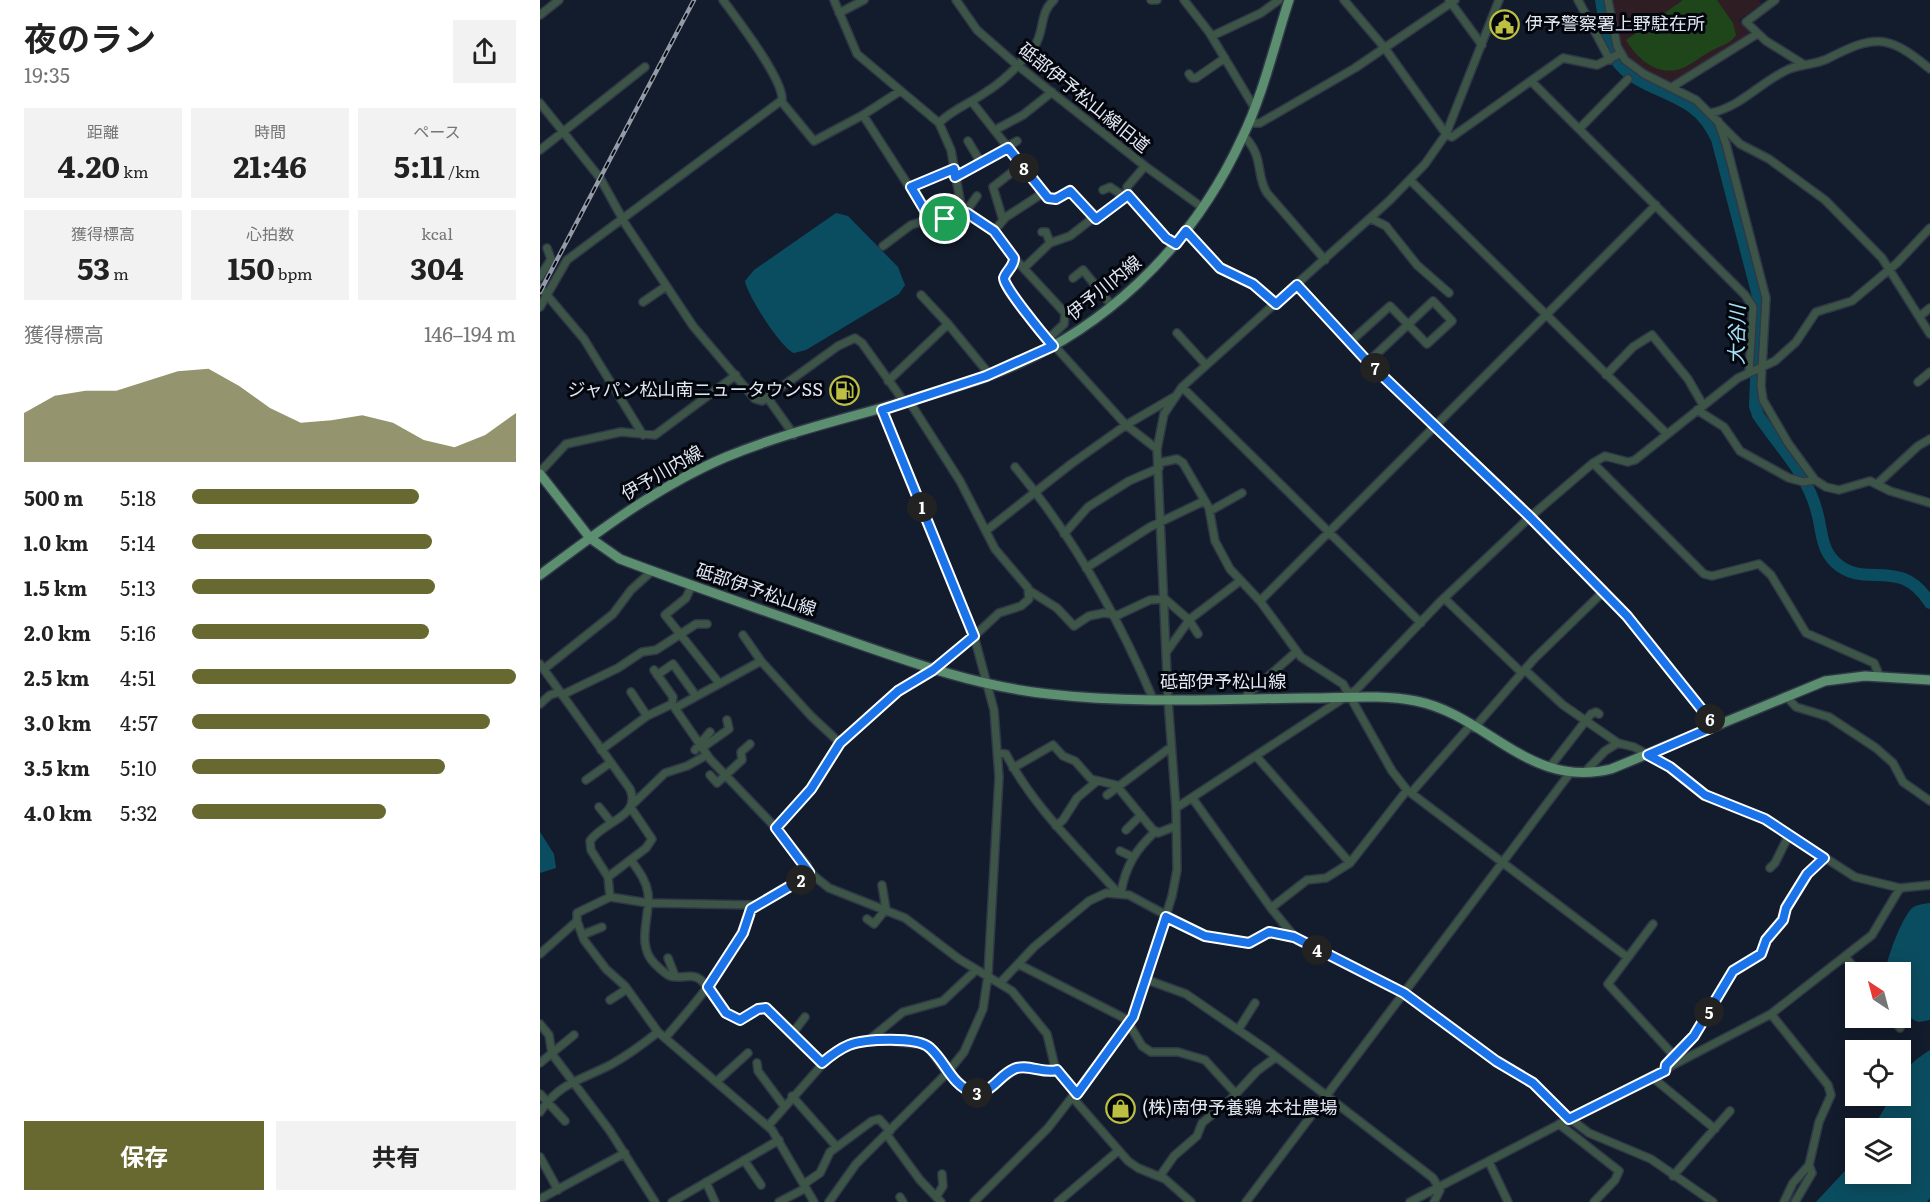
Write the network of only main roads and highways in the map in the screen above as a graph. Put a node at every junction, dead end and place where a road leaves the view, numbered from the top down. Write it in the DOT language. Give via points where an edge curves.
graph roads {
  1 [pos="1289,0"];
  2 [pos="540,473"];
  3 [pos="590,538"];
  4 [pos="540,575"];
  5 [pos="1930,680"];
  1 -- 3 [label="main road, 伊予川内線" via="1244,135 1203,208 1176,244 1112,306 990,375 727,457 680,479"];
  2 -- 3 [label="main road, 砥部伊予松山線"];
  3 -- 4 [label="main road, 伊予川内線"];
  3 -- 5 [label="main road, 砥部伊予松山線" via="620,559 652,571 933,670 988,684 1049,694 1154,699 1348,697 1418,702 1443,711 1549,768 1570,773 1611,769 1834,678"];
}
